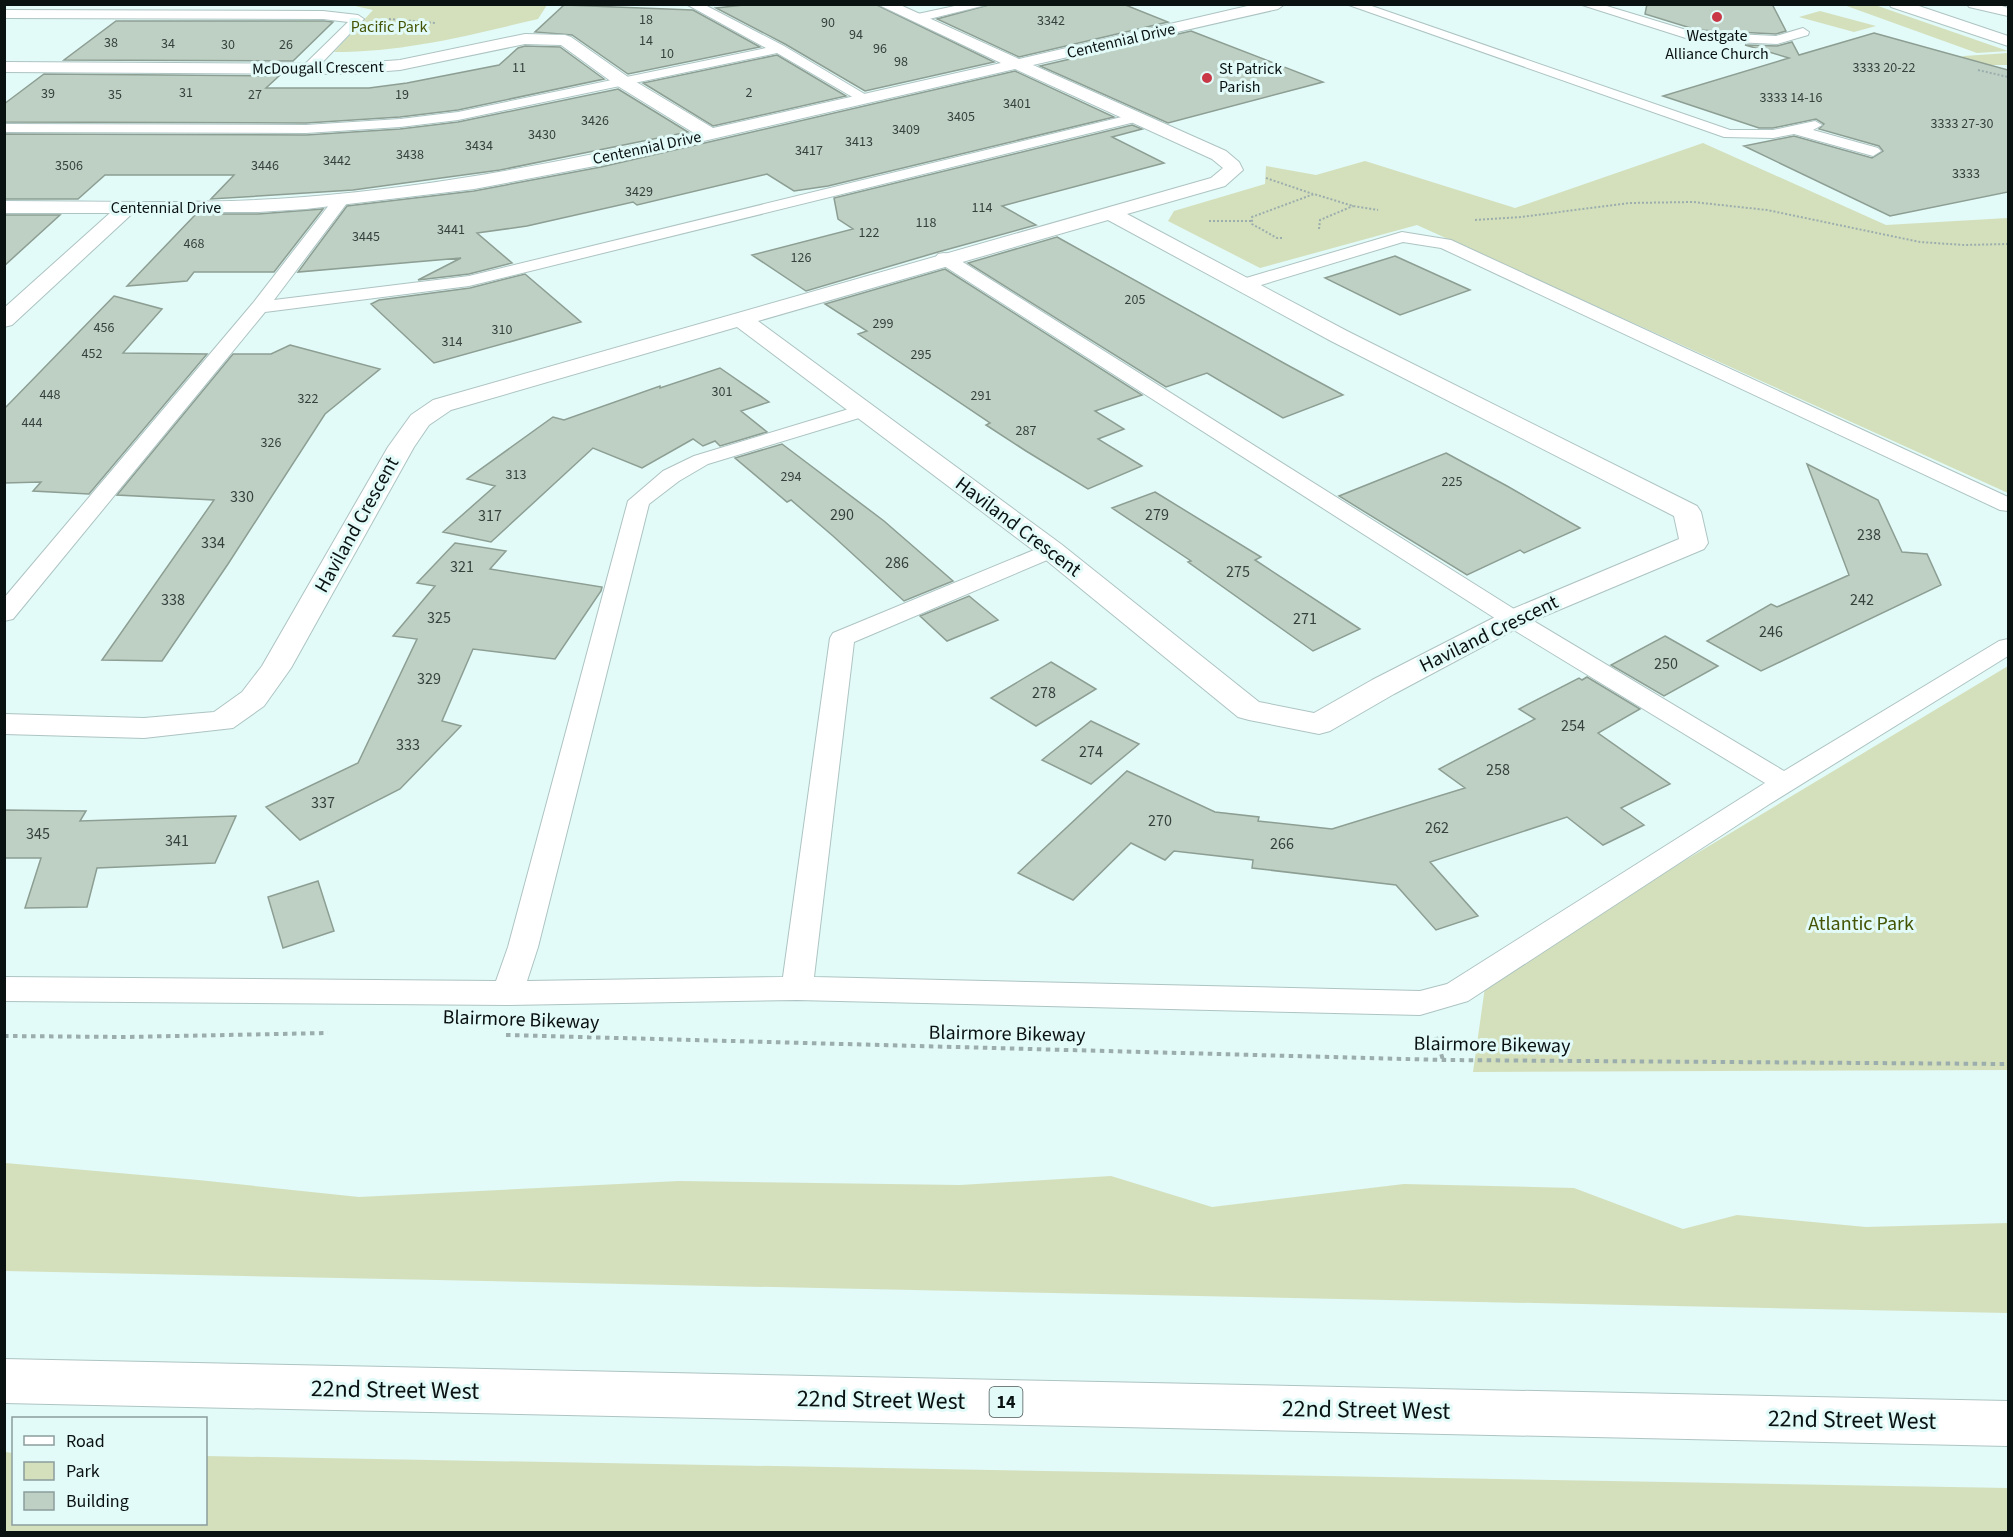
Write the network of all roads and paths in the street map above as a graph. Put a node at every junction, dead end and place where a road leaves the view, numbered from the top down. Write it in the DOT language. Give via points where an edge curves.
graph roads {
  1 [pos="692,4"];
  2 [pos="884,4"];
  3 [pos="984,4"];
  4 [pos="1278,4"];
  5 [pos="1352,4"];
  6 [pos="1585,4"];
  7 [pos="1896,4"];
  8 [pos="1922,4"];
  9 [pos="1974,4"];
  10 [pos="1996,6"];
  11 [pos="2008,12"];
  12 [pos="4,14"];
  13 [pos="341,16"];
  14 [pos="917,18"];
  15 [pos="436,23"];
  16 [pos="2008,25"];
  17 [pos="1803,32"];
  18 [pos="2008,41"];
  19 [pos="779,49"];
  20 [pos="1020,65"];
  21 [pos="4,67"];
  22 [pos="308,69"];
  23 [pos="1978,70"];
  24 [pos="2008,77"];
  25 [pos="622,81"];
  26 [pos="866,99"];
  27 [pos="1134,118"];
  28 [pos="1815,125"];
  29 [pos="4,128"];
  30 [pos="1793,129"];
  31 [pos="709,134"];
  32 [pos="1873,151"];
  33 [pos="1260,176"];
  34 [pos="1314,194"];
  35 [pos="342,199"];
  36 [pos="1353,206"];
  37 [pos="4,207"];
  38 [pos="127,208"];
  39 [pos="1384,211"];
  40 [pos="1110,213"];
  41 [pos="1474,220"];
  42 [pos="1318,232"];
  43 [pos="1286,237"];
  44 [pos="2008,244"];
  45 [pos="944,258"];
  46 [pos="1242,285"];
  47 [pos="13,304"];
  48 [pos="259,307"];
  49 [pos="739,318"];
  50 [pos="4,320"];
  51 [pos="862,411"];
  52 [pos="2008,506"];
  53 [pos="1051,550"];
  54 [pos="4,614"];
  55 [pos="1513,619"];
  56 [pos="2008,646"];
  57 [pos="4,724"];
  58 [pos="1785,783"];
  59 [pos="4,988"];
  60 [pos="798,988"];
  61 [pos="508,993"];
  62 [pos="340,1033"];
  63 [pos="505,1035"];
  64 [pos="4,1036"];
  65 [pos="2008,1064"];
  66 [pos="4,1381"];
  67 [pos="2008,1424"];
  1 -- 19 [label="lane"];
  2 -- 14 [label="main road, Haviland Crescent"];
  3 -- 14 [label="lane"];
  4 -- 20 [label="main road, Centennial Drive"];
  5 -- 30 [label="lane" via="1729,134 1773,134"];
  6 -- 17 [label="lane" via="1692,36 1777,40"];
  7 -- 18 [label="main road"];
  8 -- 16 [label="main road"];
  9 -- 10 [label="main road"];
  10 -- 11 [label="main road"];
  12 -- 13 [label="lane"];
  13 -- 15 [label="path"];
  13 -- 22 [label="lane" via="358,18"];
  14 -- 20 [label="main road, Haviland Crescent"];
  19 -- 25 [label="lane"];
  19 -- 26 [label="lane"];
  20 -- 26 [label="main road, Centennial Drive"];
  20 -- 27 [label="main road, Haviland Crescent"];
  21 -- 22 [label="main road, McDougall Crescent"];
  22 -- 25 [label="main road, McDougall Crescent" via="400,65 506,42 548,39 565,40"];
  23 -- 24 [label="path"];
  25 -- 29 [label="lane" via="458,116 400,123 306,129"];
  25 -- 31 [label="main road, McDougall Crescent"];
  26 -- 31 [label="main road, Centennial Drive"];
  27 -- 40 [label="main road, Haviland Crescent" via="1219,155 1233,170 1218,182"];
  27 -- 48 [label="lane" via="470,281"];
  28 -- 30 [label="lane"];
  30 -- 32 [label="lane"];
  31 -- 35 [label="main road, Centennial Drive" via="474,183"];
  33 -- 34 [label="path"];
  34 -- 36 [label="path"];
  34 -- 43 [label="path" via="1252,217 1252,224 1277,238"];
  35 -- 38 [label="main road, Centennial Drive" via="234,207"];
  35 -- 48 [label="lane"];
  36 -- 39 [label="path"];
  36 -- 42 [label="path" via="1320,220"];
  37 -- 38 [label="main road, Centennial Drive"];
  38 -- 47 [label="main road"];
  40 -- 45 [label="main road, Haviland Crescent"];
  40 -- 46 [label="main road, Haviland Crescent"];
  41 -- 44 [label="path" via="1632,202 1686,202 1765,209 1927,243"];
  45 -- 49 [label="main road, Haviland Crescent"];
  45 -- 55 [label="lane"];
  46 -- 52 [label="lane" via="1402,237 1445,244"];
  46 -- 55 [label="main road, Haviland Crescent" via="1687,512 1694,543"];
  47 -- 50 [label="main road"];
  48 -- 54 [label="lane"];
  49 -- 51 [label="main road, Haviland Crescent"];
  49 -- 57 [label="main road, Haviland Crescent" via="469,396 442,405 420,420 276,668 253,699 222,721 144,728"];
  51 -- 53 [label="main road, Haviland Crescent"];
  51 -- 61 [label="lane" via="701,460 671,476 639,501"];
  53 -- 55 [label="main road, Haviland Crescent" via="1249,710 1319,724"];
  53 -- 60 [label="lane" via="842,638"];
  55 -- 58 [label="lane"];
  56 -- 58 [label="lane"];
  58 -- 60 [label="lane" via="1457,993 1420,1004"];
  59 -- 61 [label="lane"];
  60 -- 61 [label="lane"];
  62 -- 64 [label="path"];
  63 -- 65 [label="path, Blairmore Bikeway" via="1443,1060"];
  66 -- 67 [label="main road, 22nd Street West / 14"];
}
